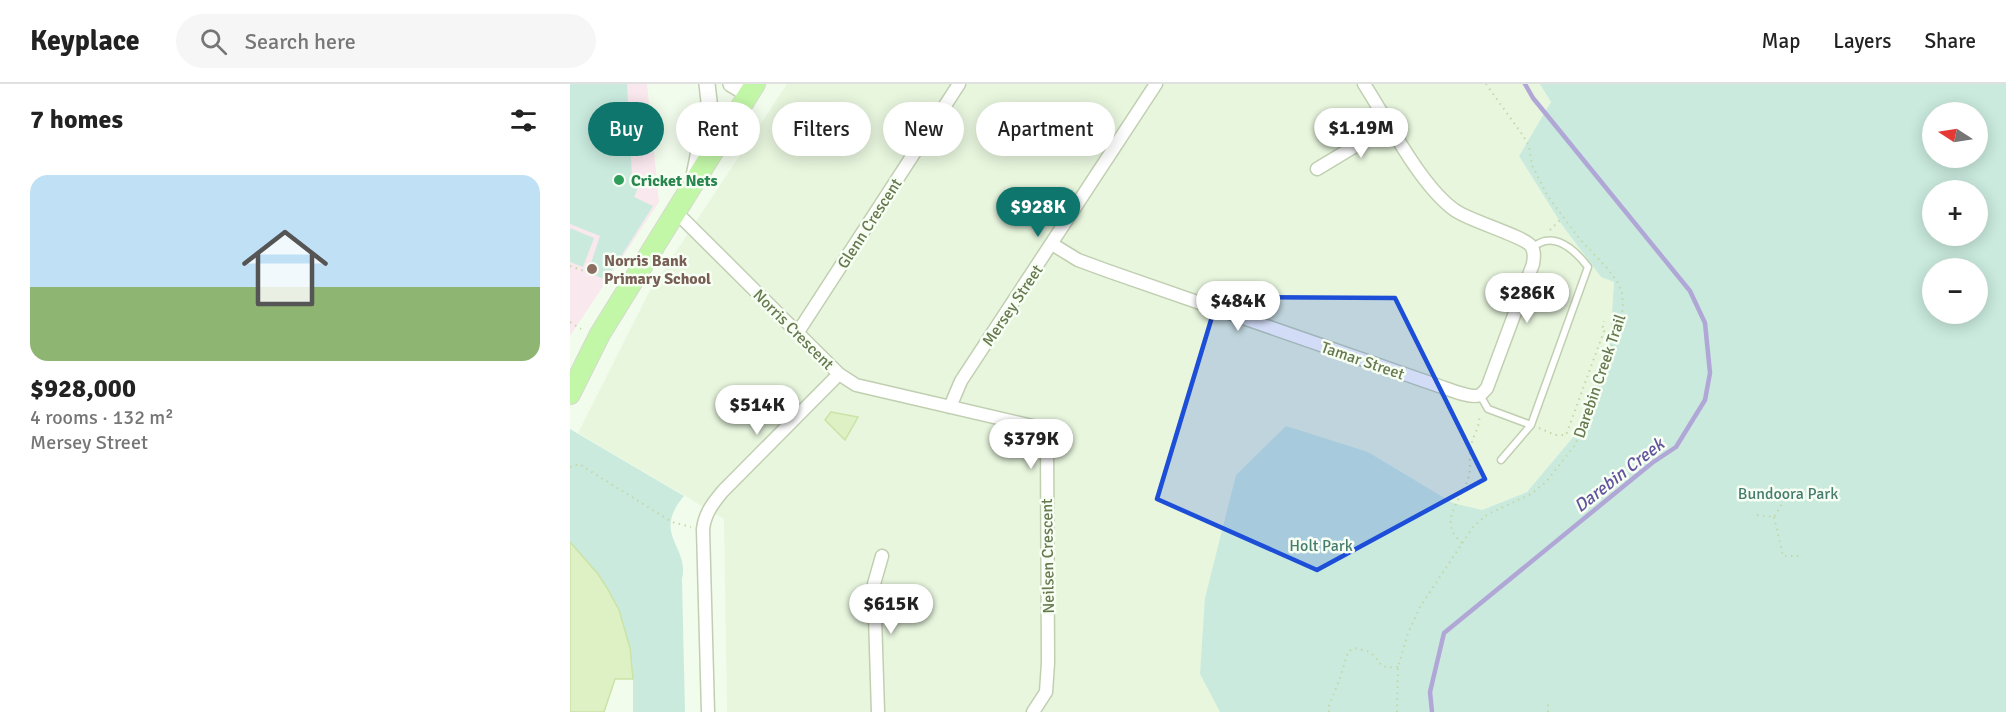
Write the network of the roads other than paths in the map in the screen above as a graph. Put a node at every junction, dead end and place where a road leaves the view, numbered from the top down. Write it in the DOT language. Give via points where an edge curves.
graph roads {
  1 [pos="707,84"];
  2 [pos="959,84"];
  3 [pos="1156,84"];
  4 [pos="1364,84"];
  5 [pos="745,87"];
  6 [pos="1390,125"];
  7 [pos="1317,169"];
  8 [pos="692,185"];
  9 [pos="676,212"];
  10 [pos="1052,244"];
  11 [pos="1532,247"];
  12 [pos="798,332"];
  13 [pos="839,374"];
  14 [pos="570,394"];
  15 [pos="1479,395"];
  16 [pos="950,407"];
  17 [pos="1531,425"];
  18 [pos="1501,460"];
  19 [pos="882,556"];
  20 [pos="708,712"];
  21 [pos="878,712"];
  22 [pos="1033,712"];
  1 -- 8 [label="street" via="709,100"];
  2 -- 12 [label="street, Glenn Crescent"];
  3 -- 10 [label="street, Mersey Street"];
  4 -- 6 [label="street"];
  5 -- 8 [label="main road"];
  6 -- 7 [label="street"];
  6 -- 11 [label="street" via="1426,181 1456,211 1525,240"];
  8 -- 9 [label="main road"];
  9 -- 12 [label="street, Norris Crescent"];
  9 -- 14 [label="main road" via="600,334"];
  10 -- 15 [label="street, Tamar Street" via="1078,260 1108,271 1439,386"];
  10 -- 16 [label="street, Mersey Street" via="961,381"];
  11 -- 15 [label="street" via="1533,264 1487,388"];
  11 -- 17 [label="lane" via="1546,240 1560,242 1588,267"];
  12 -- 13 [label="street, Norris Crescent"];
  13 -- 16 [label="street, Neilsen Crescent" via="856,385"];
  13 -- 20 [label="street, Norris Crescent" via="715,500 706,516 703,529"];
  15 -- 17 [label="lane" via="1488,409"];
  16 -- 22 [label="street, Neilsen Crescent" via="1037,427 1047,439 1048,663 1046,692"];
  17 -- 18 [label="lane"];
  19 -- 21 [label="street" via="874,584"];
}
